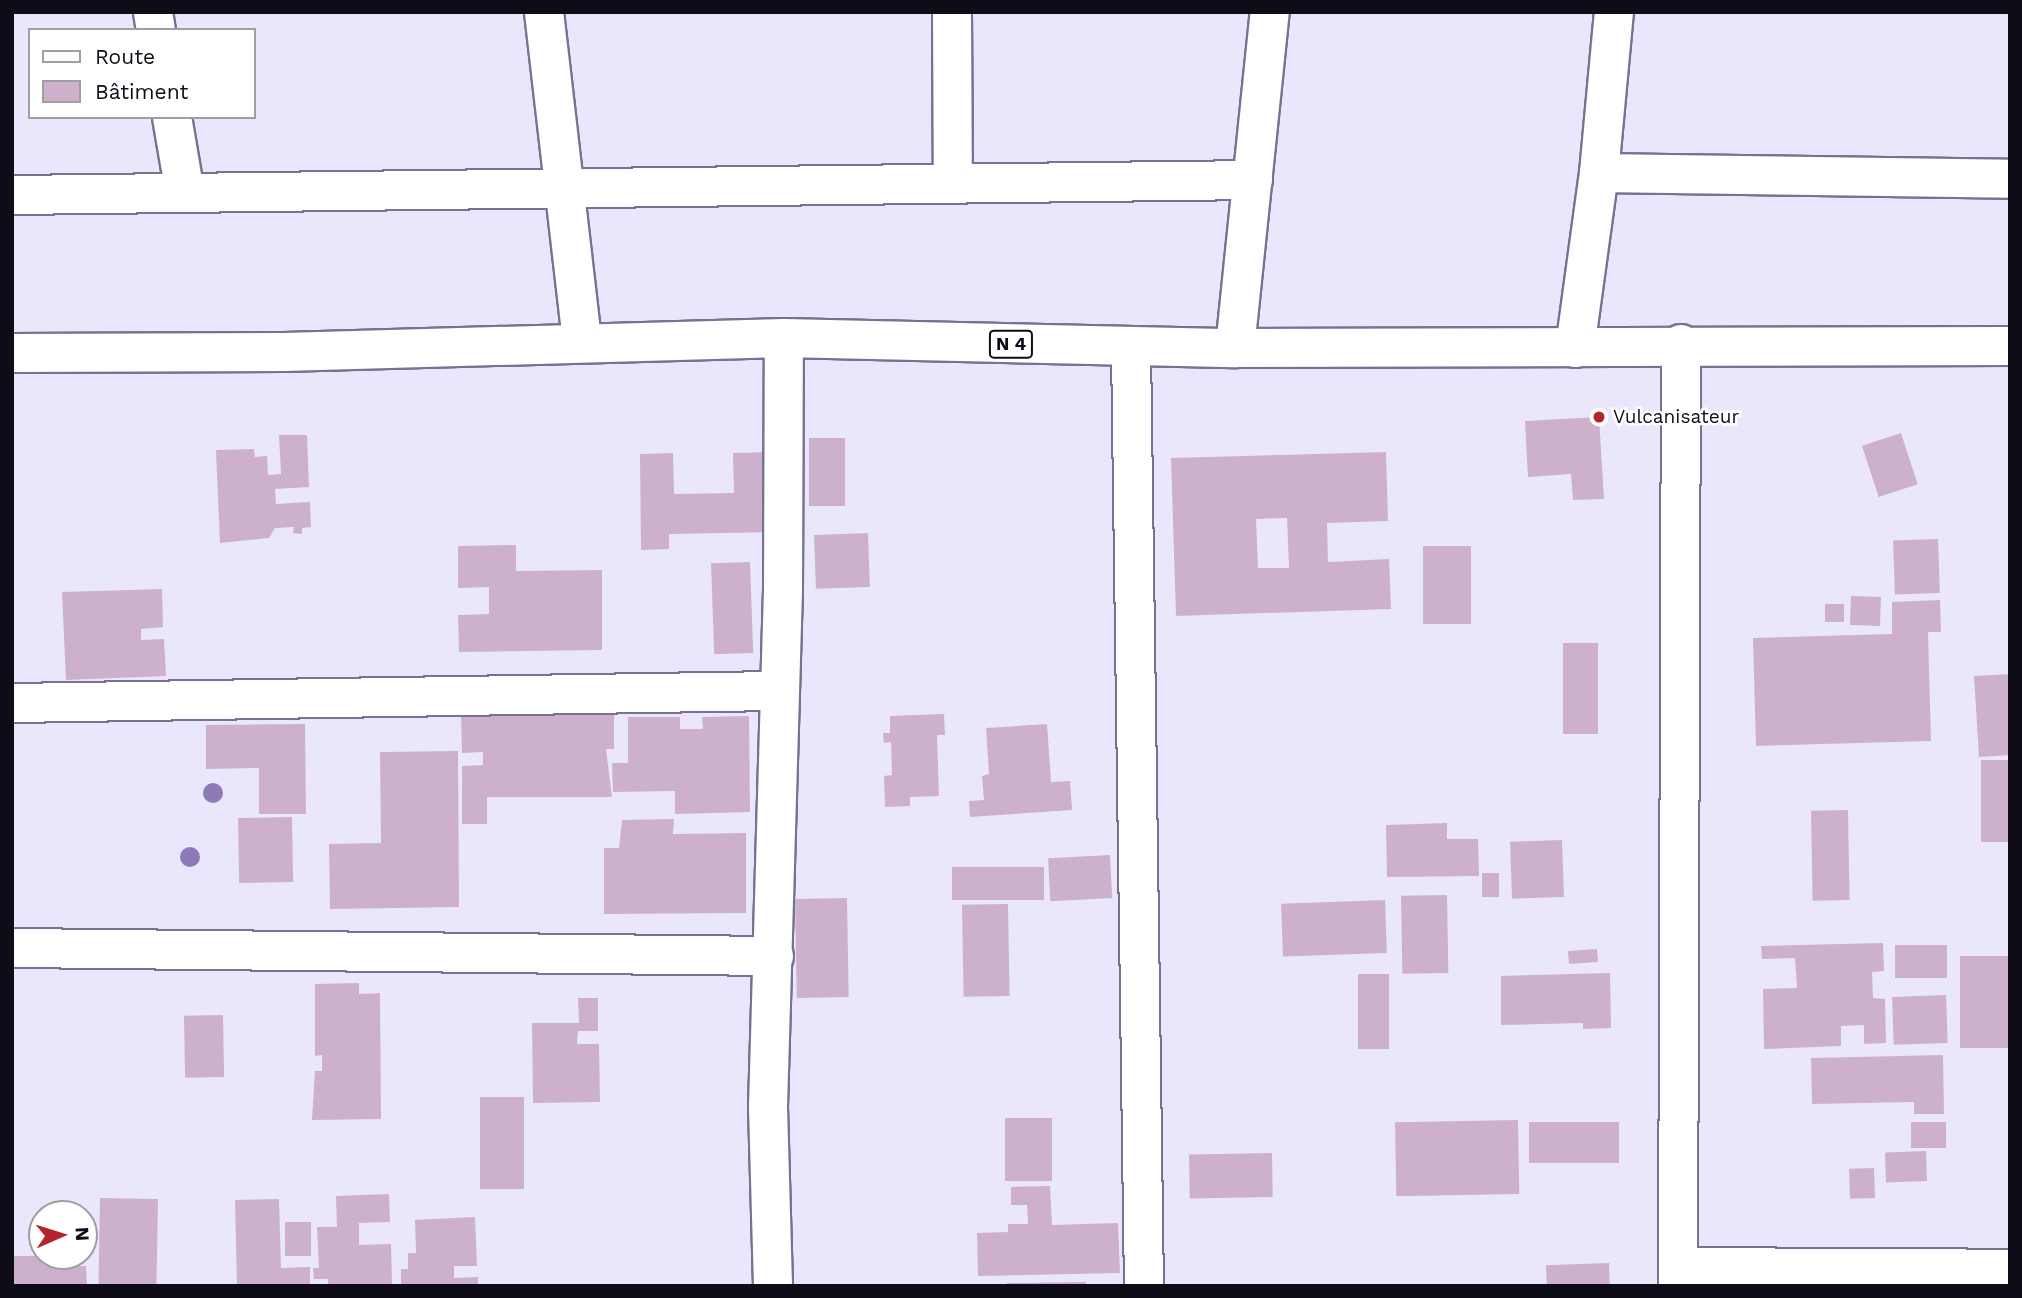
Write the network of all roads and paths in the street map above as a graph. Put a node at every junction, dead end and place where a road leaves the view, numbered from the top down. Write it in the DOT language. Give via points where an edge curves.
graph roads {
  1 [pos="544,12"];
  2 [pos="952,12"];
  3 [pos="1270,12"];
  4 [pos="1614,12"];
  5 [pos="172,119"];
  6 [pos="1600,173"];
  7 [pos="2010,178"];
  8 [pos="1253,180"];
  9 [pos="953,184"];
  10 [pos="563,189"];
  11 [pos="185,193"];
  12 [pos="12,195"];
  13 [pos="783,338"];
  14 [pos="582,342"];
  15 [pos="1681,344"];
  16 [pos="2010,346"];
  17 [pos="1131,347"];
  18 [pos="1235,348"];
  19 [pos="1576,348"];
  20 [pos="12,353"];
  21 [pos="780,691"];
  22 [pos="12,703"];
  23 [pos="12,948"];
  24 [pos="774,956"];
  25 [pos="2010,1269"];
  26 [pos="1678,1276"];
  27 [pos="774,1286"];
  28 [pos="1144,1286"];
  1 -- 10 [label="street"];
  2 -- 9 [label="street"];
  3 -- 8 [label="street"];
  4 -- 6 [label="street"];
  5 -- 11 [label="street"];
  6 -- 7 [label="street"];
  6 -- 19 [label="street"];
  8 -- 9 [label="street"];
  8 -- 18 [label="street"];
  9 -- 10 [label="street"];
  10 -- 11 [label="street"];
  10 -- 14 [label="street"];
  11 -- 12 [label="street"];
  13 -- 14 [label="street, N 4"];
  13 -- 17 [label="street, N 4"];
  13 -- 21 [label="street"];
  14 -- 20 [label="street, N 4" via="284,352"];
  15 -- 16 [label="street, N 4"];
  15 -- 19 [label="street, N 4"];
  15 -- 26 [label="street"];
  17 -- 18 [label="street, N 4"];
  17 -- 28 [label="street"];
  18 -- 19 [label="street, N 4"];
  21 -- 22 [label="street"];
  21 -- 24 [label="street"];
  23 -- 24 [label="street"];
  24 -- 27 [label="street" via="768,1107"];
  25 -- 26 [label="street"];
}
